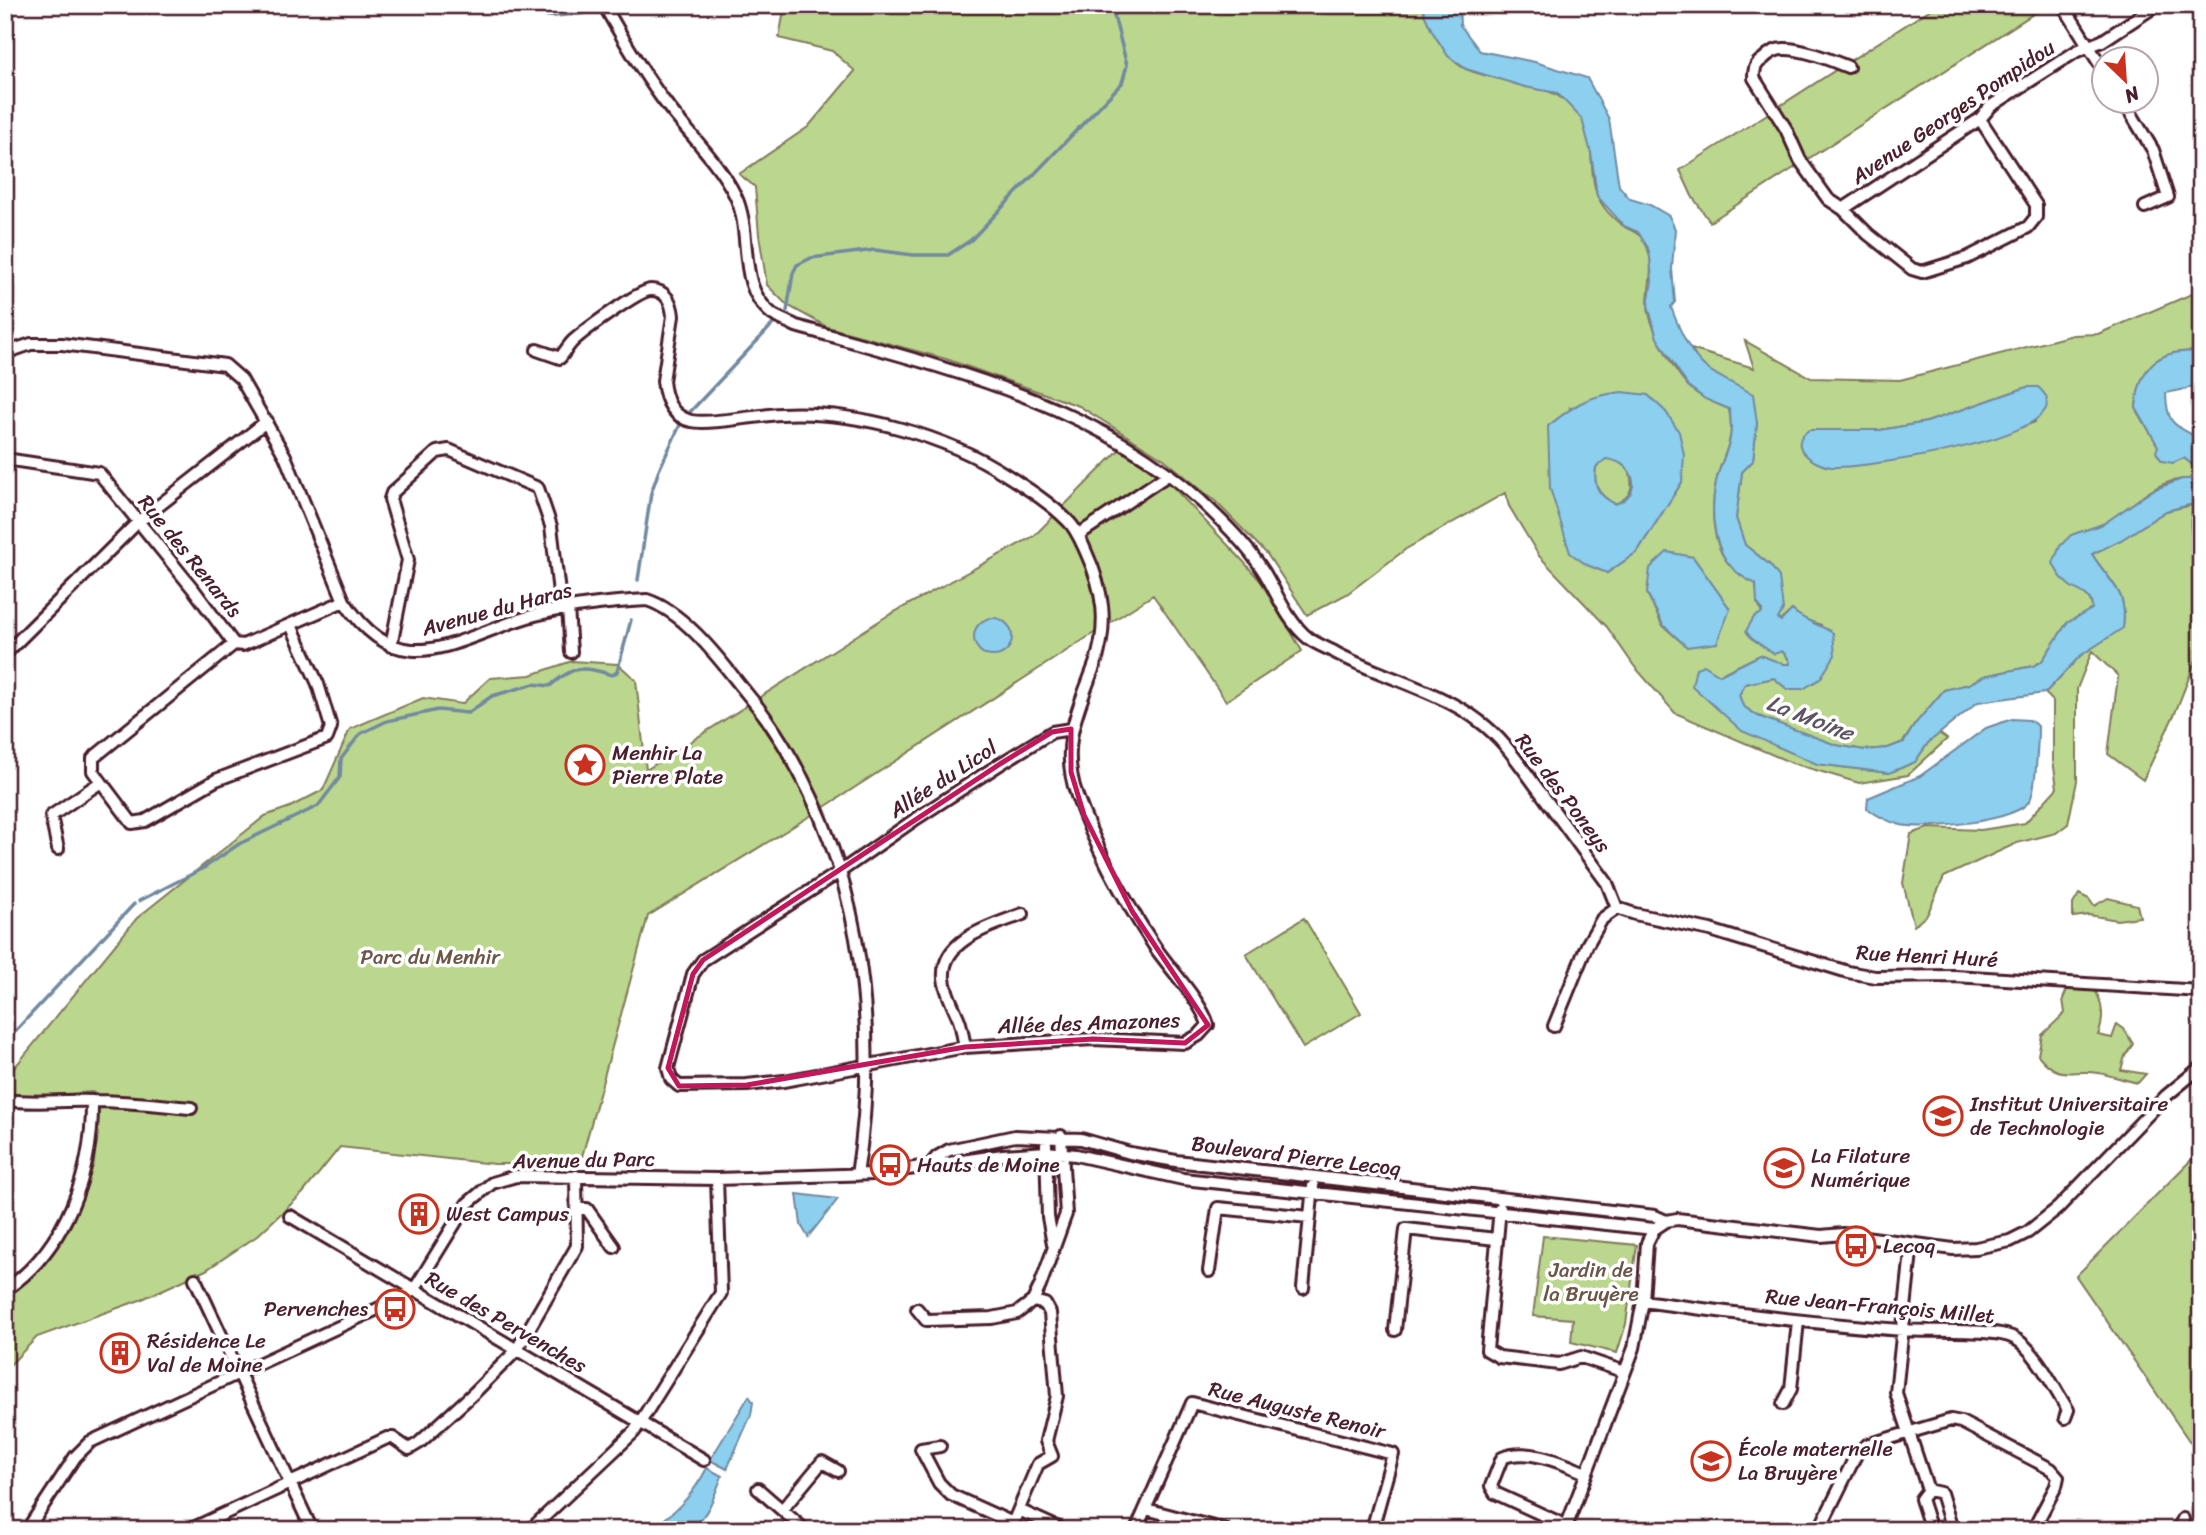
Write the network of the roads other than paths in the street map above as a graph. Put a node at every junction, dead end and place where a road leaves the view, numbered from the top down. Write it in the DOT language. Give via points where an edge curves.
graph roads {
  1 [pos="604,5"];
  2 [pos="2063,5"];
  3 [pos="2157,5"];
  4 [pos="2092,46"];
  5 [pos="2090,47"];
  6 [pos="1848,67"];
  7 [pos="2132,116"];
  8 [pos="1980,119"];
  9 [pos="2145,207"];
  10 [pos="1843,209"];
  11 [pos="537,350"];
  12 [pos="5,353"];
  13 [pos="267,421"];
  14 [pos="5,459"];
  15 [pos="1169,474"];
  16 [pos="138,522"];
  17 [pos="1078,536"];
  18 [pos="344,601"];
  19 [pos="565,608"];
  20 [pos="291,625"];
  21 [pos="234,644"];
  22 [pos="391,646"];
  23 [pos="571,652"];
  24 [pos="5,654"];
  25 [pos="1071,729"];
  26 [pos="101,782"];
  27 [pos="58,849"];
  28 [pos="841,871"];
  29 [pos="1617,908"];
  30 [pos="1024,914"];
  31 [pos="2201,991"];
  32 [pos="1554,1026"];
  33 [pos="965,1047"];
  34 [pos="866,1065"];
  35 [pos="2201,1067"];
  36 [pos="5,1100"];
  37 [pos="92,1101"];
  38 [pos="191,1108"];
  39 [pos="1046,1135"];
  40 [pos="1061,1136"];
  41 [pos="1046,1152"];
  42 [pos="1062,1153"];
  43 [pos="930,1165"];
  44 [pos="857,1175"];
  45 [pos="576,1176"];
  46 [pos="1314,1177"];
  47 [pos="717,1179"];
  48 [pos="1313,1193"];
  49 [pos="1501,1198"];
  50 [pos="576,1209"];
  51 [pos="1500,1213"];
  52 [pos="290,1216"];
  53 [pos="1309,1217"];
  54 [pos="1666,1221"];
  55 [pos="1654,1230"];
  56 [pos="1496,1239"];
  57 [pos="1914,1244"];
  58 [pos="614,1247"];
  59 [pos="1054,1248"];
  60 [pos="1209,1271"];
  61 [pos="195,1279"];
  62 [pos="1303,1288"];
  63 [pos="5,1290"];
  64 [pos="414,1290"];
  65 [pos="1032,1301"];
  66 [pos="1643,1301"];
  67 [pos="917,1309"];
  68 [pos="1798,1321"];
  69 [pos="1395,1330"];
  70 [pos="1903,1330"];
  71 [pos="516,1350"];
  72 [pos="239,1372"];
  73 [pos="1625,1372"];
  74 [pos="1783,1404"];
  75 [pos="2065,1418"];
  76 [pos="641,1423"];
  77 [pos="1909,1432"];
  78 [pos="940,1446"];
  79 [pos="704,1460"];
  80 [pos="838,1471"];
  81 [pos="1587,1473"];
  82 [pos="290,1483"];
  83 [pos="758,1489"];
  84 [pos="1928,1490"];
  85 [pos="1146,1509"];
  86 [pos="782,1510"];
  87 [pos="1019,1510"];
  88 [pos="1011,1526"];
  89 [pos="1566,1528"];
  90 [pos="27,1530"];
  91 [pos="189,1530"];
  92 [pos="312,1530"];
  93 [pos="530,1530"];
  94 [pos="805,1530"];
  95 [pos="1063,1530"];
  96 [pos="1136,1530"];
  97 [pos="1225,1530"];
  98 [pos="1371,1530"];
  99 [pos="1819,1530"];
  100 [pos="1931,1530"];
  101 [pos="1948,1530"];
  102 [pos="2034,1530"];
  1 -- 15 [label="street, Rue des Poneys" via="632,55 735,195 744,221 749,277 757,298 774,315 796,326 1000,388 1111,436"];
  2 -- 5 [label="street"];
  3 -- 4 [label="street, Avenue Georges Pompidou"];
  5 -- 8 [label="street, Avenue Georges Pompidou" via="1991,106"];
  6 -- 10 [label="street" via="1782,48 1754,69 1754,78 1800,160 1828,199"];
  7 -- 9 [label="street" via="2153,150 2168,197"];
  8 -- 10 [label="street, Avenue Georges Pompidou"];
  8 -- 10 [label="street" via="2036,205 2036,217 2028,227 1967,258 1922,272 1912,269"];
  11 -- 17 [label="street, Allée des Amazones" via="560,358 573,341 633,296 650,289 659,292 666,295 673,316 664,391 680,417 703,422 808,414 850,418 921,436 1004,473 1069,521"];
  12 -- 13 [label="street" via="31,344 62,344 225,365 241,379"];
  13 -- 16 [label="street"];
  13 -- 18 [label="street" via="303,495"];
  14 -- 16 [label="street, Rue des Renards" via="99,473"];
  15 -- 17 [label="street"];
  15 -- 29 [label="street, Rue des Poneys" via="1240,542 1263,570 1292,622 1309,639 1448,703 1479,720 1508,748 1607,883"];
  16 -- 21 [label="street, Rue des Renards"];
  16 -- 24 [label="street"];
  17 -- 25 [label="street, Allée des Amazones" via="1099,584 1104,612 1103,638"];
  18 -- 20 [label="street, Rue des Renards"];
  18 -- 22 [label="street" via="371,634"];
  19 -- 22 [label="street, Avenue du Haras" via="443,646 417,650"];
  19 -- 22 [label="street" via="551,526 538,488 449,450 437,452 390,499 408,560"];
  19 -- 23 [label="street"];
  19 -- 28 [label="street, Avenue du Haras" via="647,600 672,613 699,638 780,739 826,828"];
  20 -- 21 [label="street, Rue des Renards" via="243,645"];
  20 -- 26 [label="street" via="318,684 331,727 327,738 216,780 145,821 132,823"];
  21 -- 26 [label="street" via="93,758 93,771"];
  25 -- 28 [label="street, Allée du Licol" via="1041,739"];
  25 -- 33 [label="street, Allée des Amazones" via="1071,772 1084,815 1139,922 1205,1014 1208,1025 1185,1042 1093,1039"];
  26 -- 27 [label="street" via="51,816"];
  28 -- 34 [label="street, Avenue du Haras" via="862,971"];
  28 -- 34 [label="street, Allée du Licol" via="703,960 693,974 668,1068 679,1086 715,1086 784,1081"];
  29 -- 31 [label="street, Rue Henri Huré" via="1875,976 1954,975"];
  29 -- 32 [label="street" via="1602,919 1587,945"];
  30 -- 33 [label="street" via="979,932 949,956 944,978"];
  33 -- 34 [label="street, Allée des Amazones"];
  34 -- 44 [label="street, Avenue du Haras"];
  35 -- 57 [label="street, Boulevard Pierre Lecoq" via="2028,1232 1976,1248"];
  36 -- 37 [label="street"];
  37 -- 38 [label="street"];
  37 -- 63 [label="street" via="83,1178 64,1223 40,1258"];
  39 -- 40 [label="street, Boulevard Pierre Lecoq"];
  39 -- 41 [label="street"];
  39 -- 43 [label="street, Boulevard Pierre Lecoq" via="961,1146"];
  40 -- 42 [label="street"];
  40 -- 46 [label="street, Boulevard Pierre Lecoq" via="1176,1161"];
  41 -- 42 [label="street, Boulevard Pierre Lecoq"];
  41 -- 43 [label="street, Boulevard Pierre Lecoq"];
  41 -- 59 [label="street"];
  42 -- 48 [label="street, Boulevard Pierre Lecoq" via="1183,1179"];
  42 -- 59 [label="street" via="1066,1214"];
  43 -- 44 [label="street, Boulevard Pierre Lecoq"];
  44 -- 47 [label="street, Avenue du Parc"];
  45 -- 47 [label="street, Avenue du Parc"];
  45 -- 50 [label="street"];
  45 -- 64 [label="street, Avenue du Parc" via="516,1176 477,1193"];
  46 -- 48 [label="street"];
  46 -- 49 [label="street, Boulevard Pierre Lecoq"];
  47 -- 76 [label="street" via="721,1293"];
  48 -- 51 [label="street, Boulevard Pierre Lecoq"];
  48 -- 53 [label="street"];
  49 -- 51 [label="street"];
  49 -- 54 [label="street, Boulevard Pierre Lecoq"];
  50 -- 58 [label="street" via="587,1209"];
  50 -- 71 [label="street" via="577,1246"];
  51 -- 55 [label="street, Boulevard Pierre Lecoq"];
  51 -- 56 [label="street"];
  52 -- 64 [label="street, Rue des Pervenches"];
  53 -- 60 [label="street" via="1218,1208"];
  53 -- 62 [label="street"];
  54 -- 55 [label="street"];
  54 -- 57 [label="street, Boulevard Pierre Lecoq"];
  55 -- 66 [label="street" via="1647,1243"];
  56 -- 69 [label="street" via="1406,1229"];
  56 -- 73 [label="street" via="1487,1350 1499,1357 1559,1364 1581,1357"];
  57 -- 70 [label="street"];
  59 -- 65 [label="street"];
  61 -- 72 [label="street"];
  64 -- 71 [label="street, Rue des Pervenches"];
  64 -- 72 [label="street"];
  65 -- 67 [label="street" via="1017,1313 992,1318 926,1320"];
  65 -- 87 [label="street" via="1045,1304 1050,1313 1057,1396 1046,1441 1052,1456 1038,1464"];
  66 -- 68 [label="street, Rue Jean-François Millet"];
  66 -- 73 [label="street"];
  68 -- 70 [label="street, Rue Jean-François Millet"];
  68 -- 74 [label="street" via="1791,1389"];
  70 -- 75 [label="street, Rue Jean-François Millet" via="2012,1337 2026,1345 2068,1410"];
  70 -- 77 [label="street" via="1896,1393"];
  71 -- 76 [label="street, Rue des Pervenches"];
  71 -- 82 [label="street" via="412,1449 387,1438"];
  72 -- 82 [label="street"];
  72 -- 90 [label="street" via="84,1446"];
  73 -- 81 [label="street"];
  76 -- 79 [label="street, Rue des Pervenches"];
  76 -- 93 [label="street"];
  77 -- 84 [label="street"];
  77 -- 99 [label="street" via="1867,1445 1857,1453"];
  77 -- 102 [label="street" via="1951,1420 1961,1422 2051,1469 2058,1478 2056,1486"];
  78 -- 88 [label="street" via="921,1449 939,1483 951,1495"];
  80 -- 86 [label="street" via="822,1462"];
  81 -- 89 [label="street"];
  81 -- 89 [label="street" via="1554,1460 1510,1454 1502,1458 1491,1486 1495,1493"];
  82 -- 91 [label="street"];
  82 -- 92 [label="street"];
  83 -- 86 [label="street"];
  84 -- 100 [label="street" via="1921,1499"];
  84 -- 101 [label="street" via="1941,1493 1951,1526"];
  85 -- 96 [label="street"];
  85 -- 97 [label="street"];
  85 -- 98 [label="street, Rue Auguste Renoir" via="1192,1403 1393,1454"];
  86 -- 94 [label="street"];
  87 -- 88 [label="street"];
  87 -- 95 [label="street"];
}
